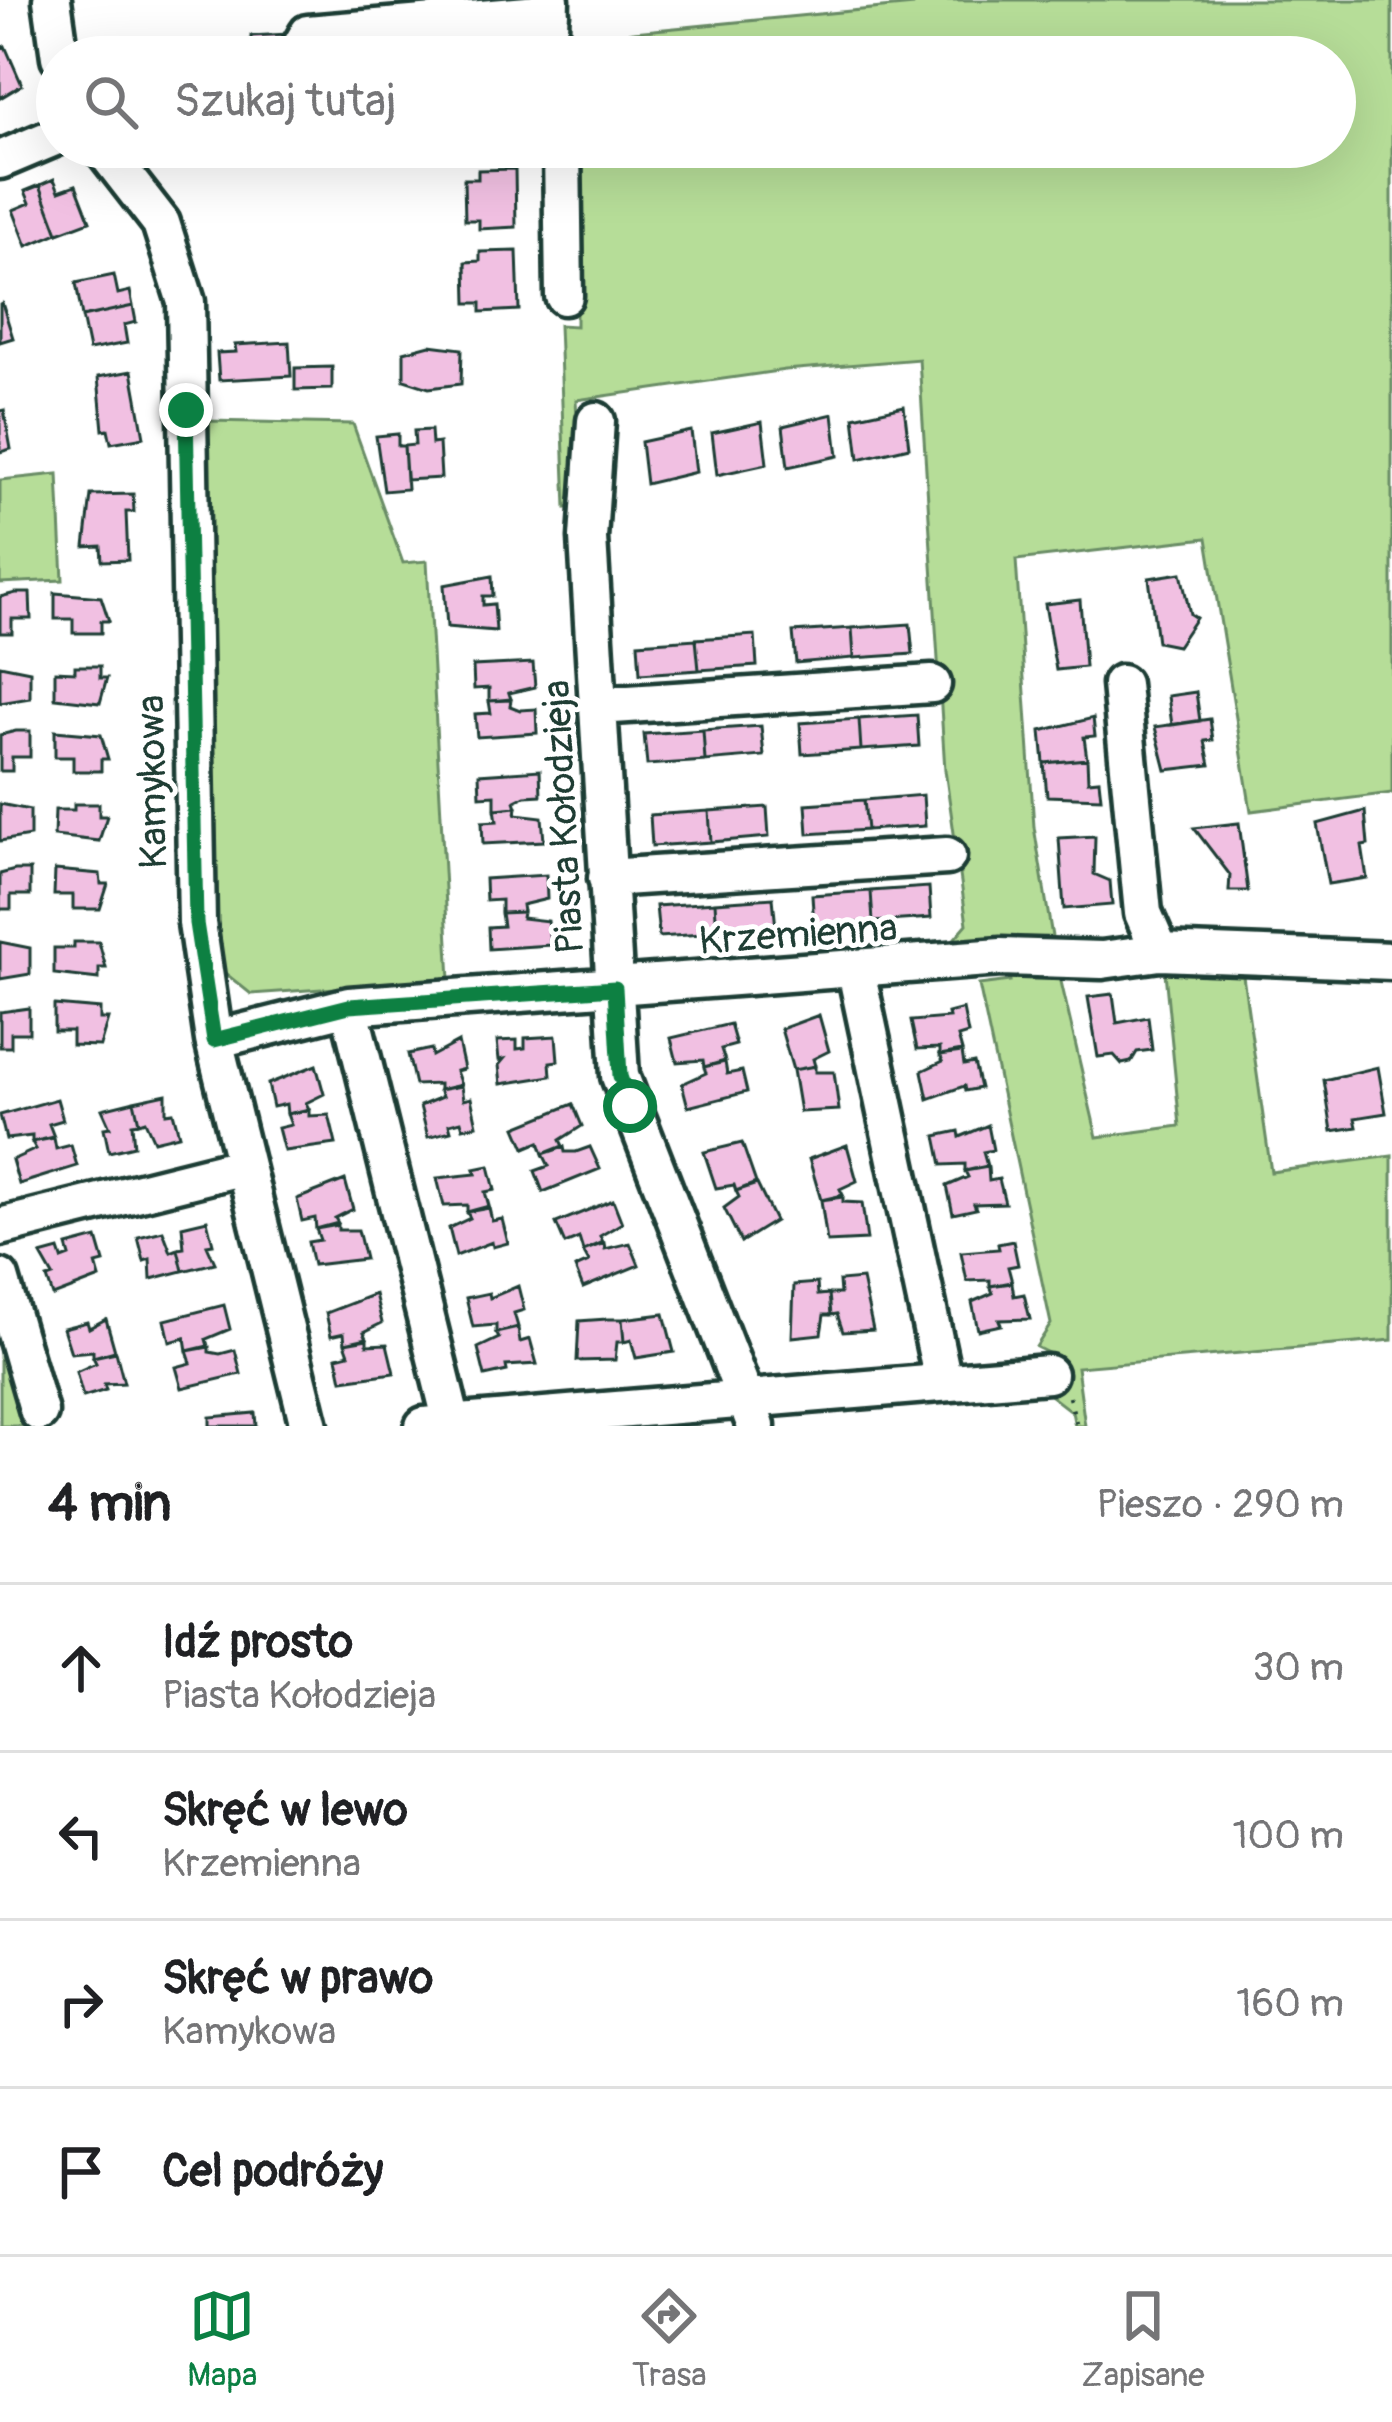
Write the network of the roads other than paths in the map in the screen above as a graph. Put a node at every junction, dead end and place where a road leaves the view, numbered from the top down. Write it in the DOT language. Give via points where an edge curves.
graph roads {
  1 [pos="52,0"];
  2 [pos="550,6"];
  3 [pos="57,36"];
  4 [pos="307,36"];
  5 [pos="549,36"];
  6 [pos="36,145"];
  7 [pos="0,160"];
  8 [pos="118,168"];
  9 [pos="562,168"];
  10 [pos="564,296"];
  11 [pos="596,421"];
  12 [pos="932,684"];
  13 [pos="1120,684"];
  14 [pos="598,706"];
  15 [pos="947,856"];
  16 [pos="607,878"];
  17 [pos="1160,952"];
  18 [pos="1392,961"];
  19 [pos="856,970"];
  20 [pos="615,988"];
  21 [pos="349,1006"];
  22 [pos="214,1040"];
  23 [pos="244,1166"];
  24 [pos="0,1227"];
  25 [pos="0,1278"];
  26 [pos="1048,1374"];
  27 [pos="944,1382"];
  28 [pos="39,1412"];
  29 [pos="751,1412"];
  30 [pos="438,1425"];
  31 [pos="308,1426"];
  1 -- 3 [label="street"];
  2 -- 4 [label="street"];
  2 -- 5 [label="street"];
  6 -- 7 [label="street"];
  8 -- 22 [label="street, Kamykowa" via="161,224 186,302 196,923"];
  9 -- 10 [label="street"];
  11 -- 14 [label="street, Piasta Kołodzieja" via="588,538"];
  12 -- 14 [label="street"];
  13 -- 17 [label="street" via="1143,914"];
  14 -- 16 [label="street, Piasta Kołodzieja"];
  15 -- 16 [label="street"];
  16 -- 20 [label="street, Piasta Kołodzieja"];
  17 -- 18 [label="street, Krzemienna"];
  17 -- 19 [label="street, Krzemienna"];
  19 -- 20 [label="street, Krzemienna"];
  19 -- 27 [label="street"];
  20 -- 21 [label="street, Krzemienna"];
  20 -- 29 [label="street, Piasta Kołodzieja" via="624,1093"];
  21 -- 22 [label="street, Krzemienna"];
  21 -- 30 [label="street"];
  22 -- 23 [label="street, Kamykowa"];
  23 -- 24 [label="street"];
  23 -- 31 [label="street, Kamykowa"];
  25 -- 28 [label="street"];
  26 -- 27 [label="street"];
  27 -- 29 [label="street"];
  29 -- 30 [label="street"];
}
